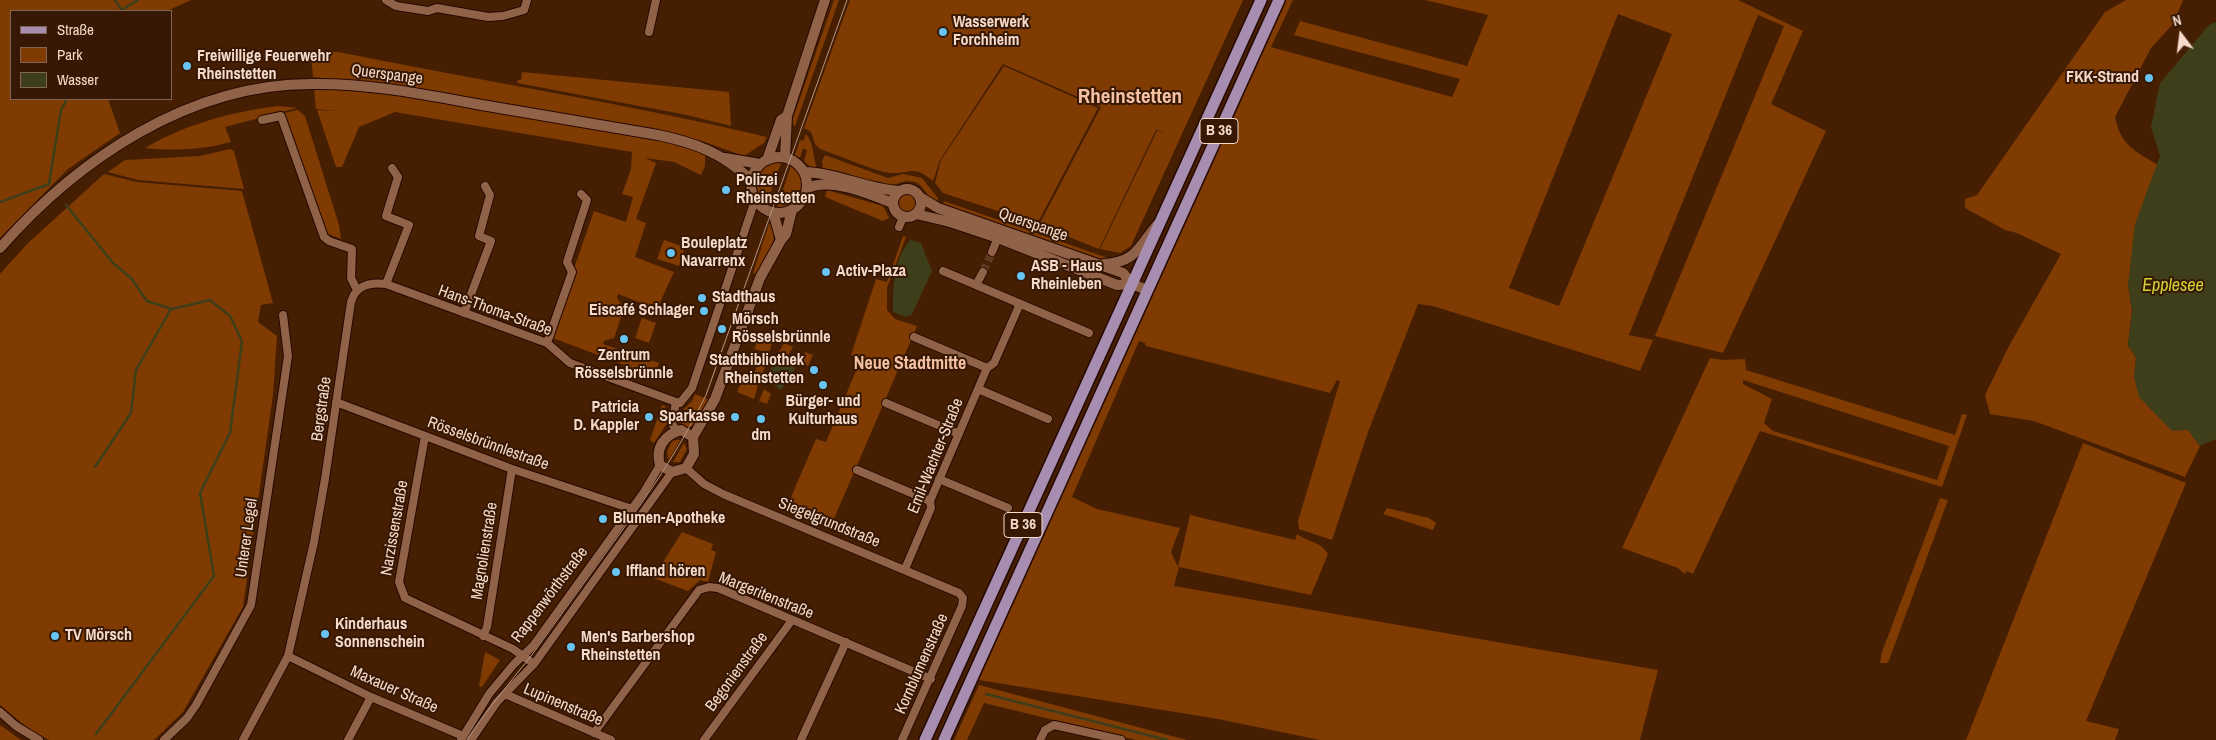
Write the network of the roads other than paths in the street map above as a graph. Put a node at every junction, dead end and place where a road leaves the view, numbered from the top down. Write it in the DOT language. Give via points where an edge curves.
graph roads {
  1 [pos="386,0"];
  2 [pos="526,0"];
  3 [pos="656,0"];
  4 [pos="824,0"];
  5 [pos="1261,0"];
  6 [pos="1279,0"];
  7 [pos="649,32"];
  8 [pos="787,116"];
  9 [pos="262,120"];
  10 [pos="784,157"];
  11 [pos="725,158"];
  12 [pos="763,162"];
  13 [pos="392,168"];
  14 [pos="804,172"];
  15 [pos="751,180"];
  16 [pos="485,186"];
  17 [pos="808,188"];
  18 [pos="899,191"];
  19 [pos="581,194"];
  20 [pos="920,197"];
  21 [pos="755,200"];
  22 [pos="892,203"];
  23 [pos="792,210"];
  24 [pos="773,212"];
  25 [pos="916,214"];
  26 [pos="902,217"];
  27 [pos="1162,218"];
  28 [pos="900,228"];
  29 [pos="999,234"];
  30 [pos="781,240"];
  31 [pos="0,248"];
  32 [pos="992,252"];
  33 [pos="1101,264"];
  34 [pos="943,271"];
  35 [pos="983,272"];
  36 [pos="386,284"];
  37 [pos="1132,284"];
  38 [pos="976,285"];
  39 [pos="357,290"];
  40 [pos="1147,290"];
  41 [pos="1016,302"];
  42 [pos="464,313"];
  43 [pos="283,315"];
  44 [pos="1089,333"];
  45 [pos="914,336"];
  46 [pos="547,343"];
  47 [pos="987,368"];
  48 [pos="978,389"];
  49 [pos="336,402"];
  50 [pos="676,402"];
  51 [pos="886,403"];
  52 [pos="1048,419"];
  53 [pos="677,431"];
  54 [pos="959,434"];
  55 [pos="425,436"];
  56 [pos="693,437"];
  57 [pos="660,465"];
  58 [pos="686,468"];
  59 [pos="512,469"];
  60 [pos="857,470"];
  61 [pos="672,472"];
  62 [pos="939,479"];
  63 [pos="930,501"];
  64 [pos="632,508"];
  65 [pos="1008,508"];
  66 [pos="905,569"];
  67 [pos="963,598"];
  68 [pos="792,620"];
  69 [pos="483,636"];
  70 [pos="846,642"];
  71 [pos="288,656"];
  72 [pos="524,656"];
  73 [pos="534,664"];
  74 [pos="931,679"];
  75 [pos="504,694"];
  76 [pos="371,697"];
  77 [pos="0,712"];
  78 [pos="594,732"];
  79 [pos="462,738"];
  80 [pos="38,740"];
  81 [pos="164,740"];
  82 [pos="243,740"];
  83 [pos="348,740"];
  84 [pos="471,740"];
  85 [pos="611,740"];
  86 [pos="704,740"];
  87 [pos="801,740"];
  88 [pos="902,740"];
  89 [pos="925,740"];
  90 [pos="944,740"];
  91 [pos="1040,740"];
  92 [pos="1121,740"];
  1 -- 2 [label="street" via="396,6 428,11 437,8 488,17 524,10"];
  3 -- 7 [label="street"];
  4 -- 8 [label="main road"];
  5 -- 27 [label="main road, B 36"];
  6 -- 40 [label="main road, B 36"];
  8 -- 10 [label="main road"];
  8 -- 12 [label="main road" via="781,120"];
  9 -- 39 [label="street" via="280,116 324,237 352,249 351,278"];
  10 -- 12 [label="main road"];
  10 -- 14 [label="main road" via="795,161"];
  11 -- 12 [label="main road"];
  11 -- 15 [label="main road"];
  11 -- 31 [label="main road, Querspange" via="702,146 658,135 424,94 338,84 257,88 216,98 138,133 77,175"];
  12 -- 15 [label="main road"];
  13 -- 36 [label="street" via="398,177 386,216 409,225"];
  14 -- 17 [label="main road"];
  14 -- 18 [label="main road" via="831,174"];
  15 -- 21 [label="main road"];
  16 -- 42 [label="street" via="490,195 479,236 491,241"];
  17 -- 22 [label="main road" via="832,184"];
  17 -- 23 [label="main road" via="801,203"];
  18 -- 20 [label="main road" via="909,188"];
  18 -- 22 [label="main road"];
  19 -- 46 [label="street" via="587,200 567,262 572,272"];
  20 -- 25 [label="main road" via="921,207"];
  20 -- 29 [label="main road, Querspange"];
  21 -- 24 [label="main road"];
  21 -- 50 [label="street" via="692,388 680,403"];
  22 -- 26 [label="main road"];
  23 -- 24 [label="main road"];
  23 -- 30 [label="main road" via="786,234"];
  24 -- 30 [label="main road"];
  25 -- 26 [label="main road"];
  25 -- 29 [label="main road, Querspange"];
  26 -- 28 [label="street"];
  27 -- 33 [label="main road" via="1138,252 1117,263"];
  27 -- 37 [label="main road, B 36"];
  29 -- 32 [label="street"];
  29 -- 33 [label="main road, Querspange"];
  29 -- 37 [label="main road, Querspange" via="1117,285"];
  30 -- 56 [label="main road" via="760,278 715,399"];
  33 -- 37 [label="main road, Querspange" via="1124,272"];
  34 -- 38 [label="street"];
  35 -- 38 [label="street"];
  36 -- 39 [label="street, Hans-Thoma-Straße" via="367,284"];
  36 -- 42 [label="street, Hans-Thoma-Straße"];
  37 -- 40 [label="main road, Querspange"];
  37 -- 89 [label="main road, B 36"];
  38 -- 41 [label="street"];
  39 -- 49 [label="street, Bergstraße" via="351,302"];
  40 -- 90 [label="main road, B 36"];
  41 -- 44 [label="street"];
  41 -- 47 [label="street, Emil-Wachter-Straße" via="1019,306 994,363"];
  42 -- 46 [label="street, Hans-Thoma-Straße"];
  43 -- 81 [label="street, Unterer Legel" via="288,356 251,605 188,718"];
  45 -- 47 [label="street"];
  46 -- 50 [label="street, Hans-Thoma-Straße" via="570,363"];
  47 -- 48 [label="street, Emil-Wachter-Straße"];
  48 -- 52 [label="street"];
  48 -- 54 [label="street, Emil-Wachter-Straße"];
  49 -- 55 [label="street, Rösselsbrünnlestraße"];
  49 -- 71 [label="street, Bergstraße" via="314,542"];
  50 -- 53 [label="street" via="672,424"];
  51 -- 54 [label="street"];
  53 -- 56 [label="main road" via="686,431"];
  53 -- 57 [label="main road" via="667,436 659,448"];
  54 -- 62 [label="street, Emil-Wachter-Straße"];
  55 -- 59 [label="street, Rösselsbrünnlestraße"];
  55 -- 69 [label="street, Narzissenstraße" via="400,590 404,598"];
  56 -- 58 [label="main road" via="694,454"];
  57 -- 61 [label="main road"];
  57 -- 64 [label="street, Rappenwörthstraße"];
  58 -- 61 [label="main road"];
  58 -- 66 [label="street, Siegelgrundstraße" via="704,484 724,494"];
  59 -- 64 [label="street, Rösselsbrünnlestraße"];
  59 -- 69 [label="street, Magnolienstraße"];
  60 -- 63 [label="street"];
  61 -- 73 [label="street, Rappenwörthstraße"];
  62 -- 63 [label="street, Emil-Wachter-Straße"];
  62 -- 65 [label="street"];
  63 -- 66 [label="street, Emil-Wachter-Straße" via="931,508"];
  64 -- 72 [label="street, Rappenwörthstraße"];
  66 -- 67 [label="street, Siegelgrundstraße" via="959,593"];
  67 -- 74 [label="street, Kornblumenstraße"];
  68 -- 70 [label="street, Margeritenstraße"];
  68 -- 78 [label="street, Margeritenstraße" via="718,588 699,590"];
  68 -- 86 [label="street, Begonienstraße"];
  69 -- 72 [label="street, Narzissenstraße"];
  70 -- 74 [label="street, Margeritenstraße"];
  70 -- 87 [label="street"];
  71 -- 76 [label="street, Maxauer Straße"];
  71 -- 82 [label="street, Bergstraße"];
  72 -- 73 [label="street, Narzissenstraße"];
  72 -- 79 [label="street, Rappenwörthstraße" via="489,694"];
  73 -- 75 [label="street, Rappenwörthstraße"];
  74 -- 88 [label="street, Kornblumenstraße"];
  75 -- 78 [label="street, Lupinenstraße"];
  75 -- 84 [label="street, Rappenwörthstraße"];
  76 -- 79 [label="street, Maxauer Straße"];
  76 -- 83 [label="street"];
  77 -- 80 [label="street"];
  78 -- 85 [label="street, Lupinenstraße"];
  91 -- 92 [label="street" via="1045,730 1054,725"];
}
